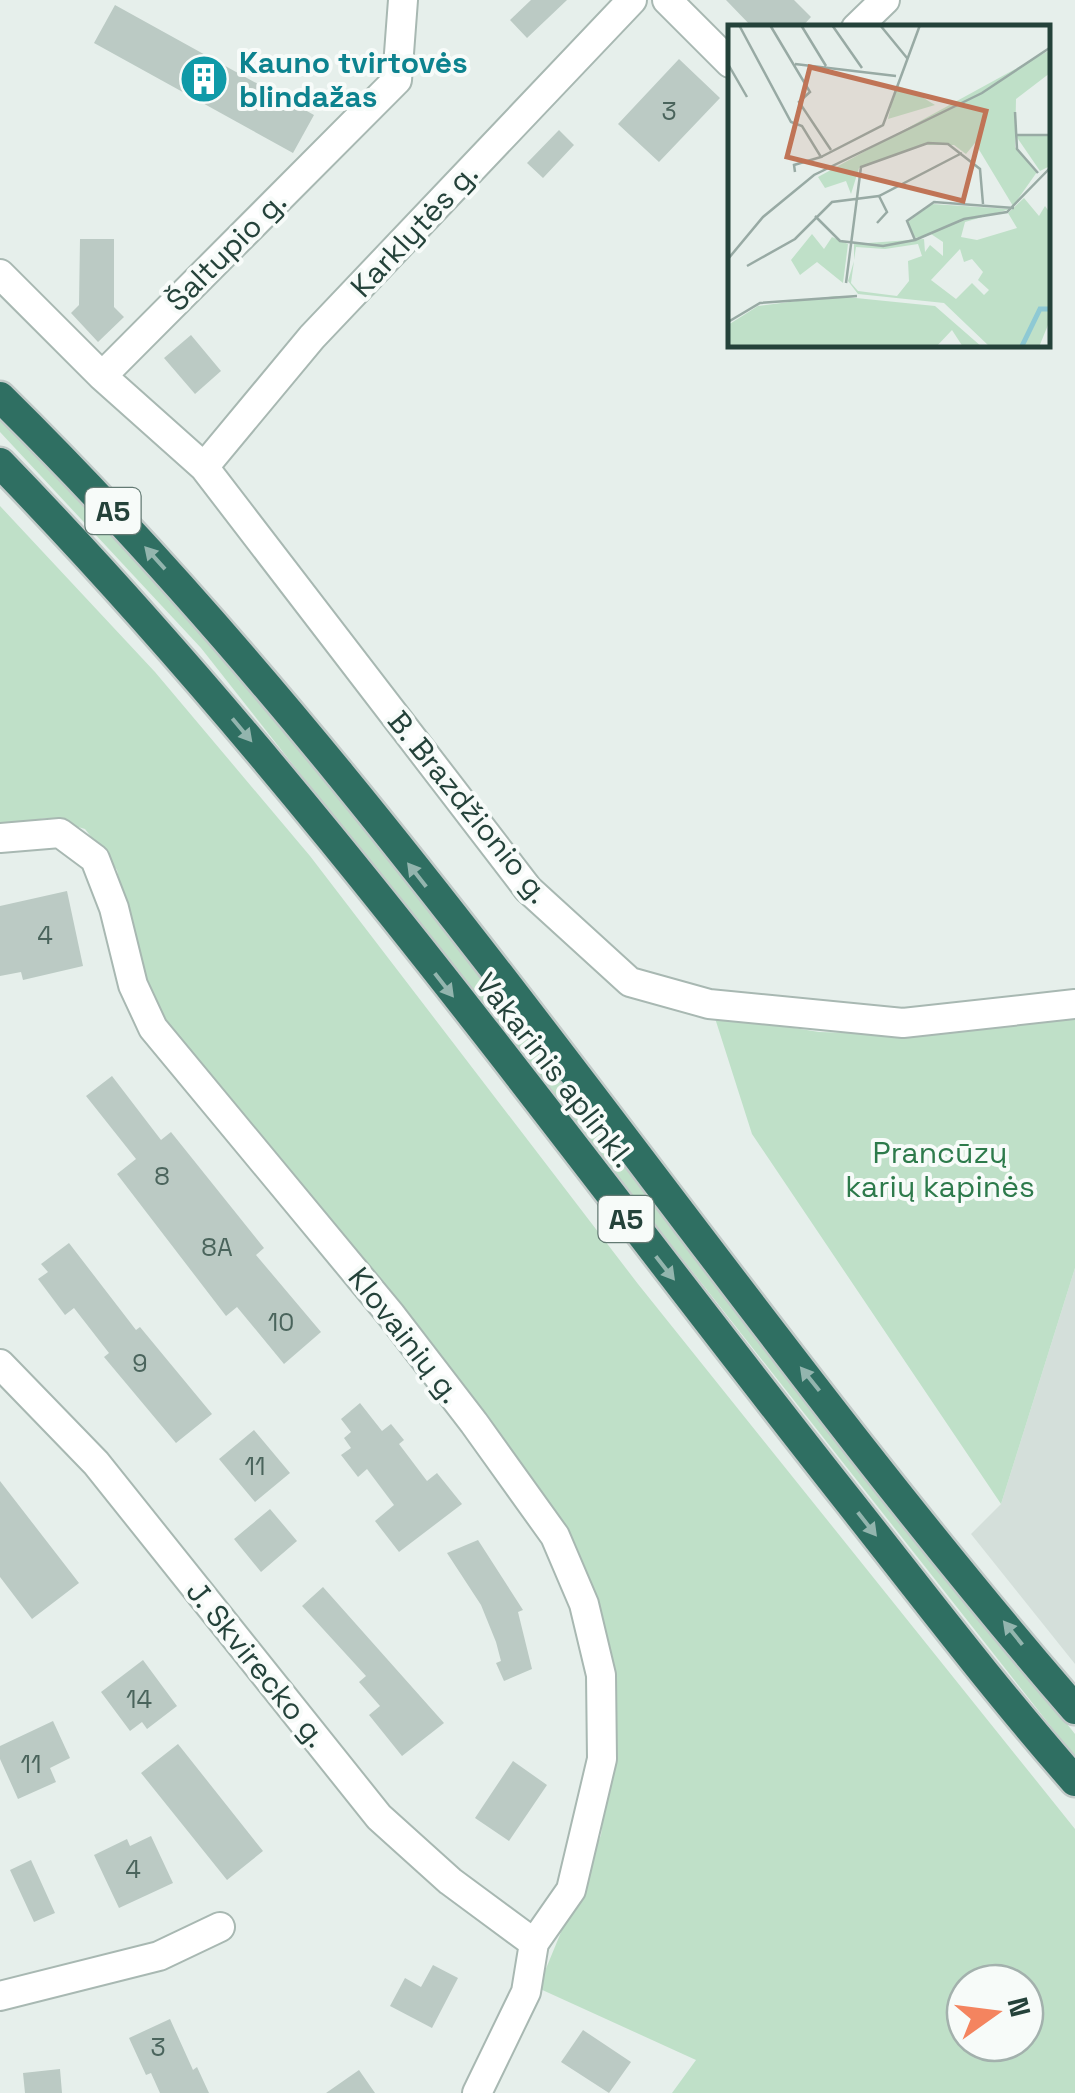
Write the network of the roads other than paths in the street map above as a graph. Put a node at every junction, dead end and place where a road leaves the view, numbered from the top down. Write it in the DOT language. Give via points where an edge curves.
graph roads {
  1 [pos="403,0"];
  2 [pos="632,0"];
  3 [pos="666,0"];
  4 [pos="885,0"];
  5 [pos="859,25"];
  6 [pos="728,61"];
  7 [pos="0,274"];
  8 [pos="102,376"];
  9 [pos="0,397"];
  10 [pos="0,464"];
  11 [pos="204,467"];
  12 [pos="0,838"];
  13 [pos="1075,1004"];
  14 [pos="0,1364"];
  15 [pos="1075,1708"];
  16 [pos="1075,1781"];
  17 [pos="220,1927"];
  18 [pos="534,1942"];
  19 [pos="0,1996"];
  20 [pos="477,2093"];
  1 -- 8 [label="street, Šaltupio g." via="397,80"];
  2 -- 11 [label="street, Karklytės g." via="312,337"];
  3 -- 6 [label="street"];
  4 -- 5 [label="street"];
  7 -- 8 [label="street"];
  8 -- 11 [label="street, B. Brazdžionio g."];
  15 -- 9 [label="highway, Vakarinis aplinkl. / A5, one-way" via="324,757 122,520"];
  10 -- 16 [label="highway, Vakarinis aplinkl. / A5, one-way" via="166,641 288,785"];
  11 -- 13 [label="street, B. Brazdžionio g." via="528,889 630,982 708,1004 903,1022"];
  12 -- 18 [label="street, Klovainių g." via="60,833 96,859 153,1028 391,1315 555,1536 584,1604 602,1675 602,1759 571,1890"];
  14 -- 18 [label="street, J. Skvirecko g." via="96,1462 379,1817 450,1881"];
  17 -- 19 [label="street" via="159,1956"];
  18 -- 20 [label="street" via="526,1992"];
}
